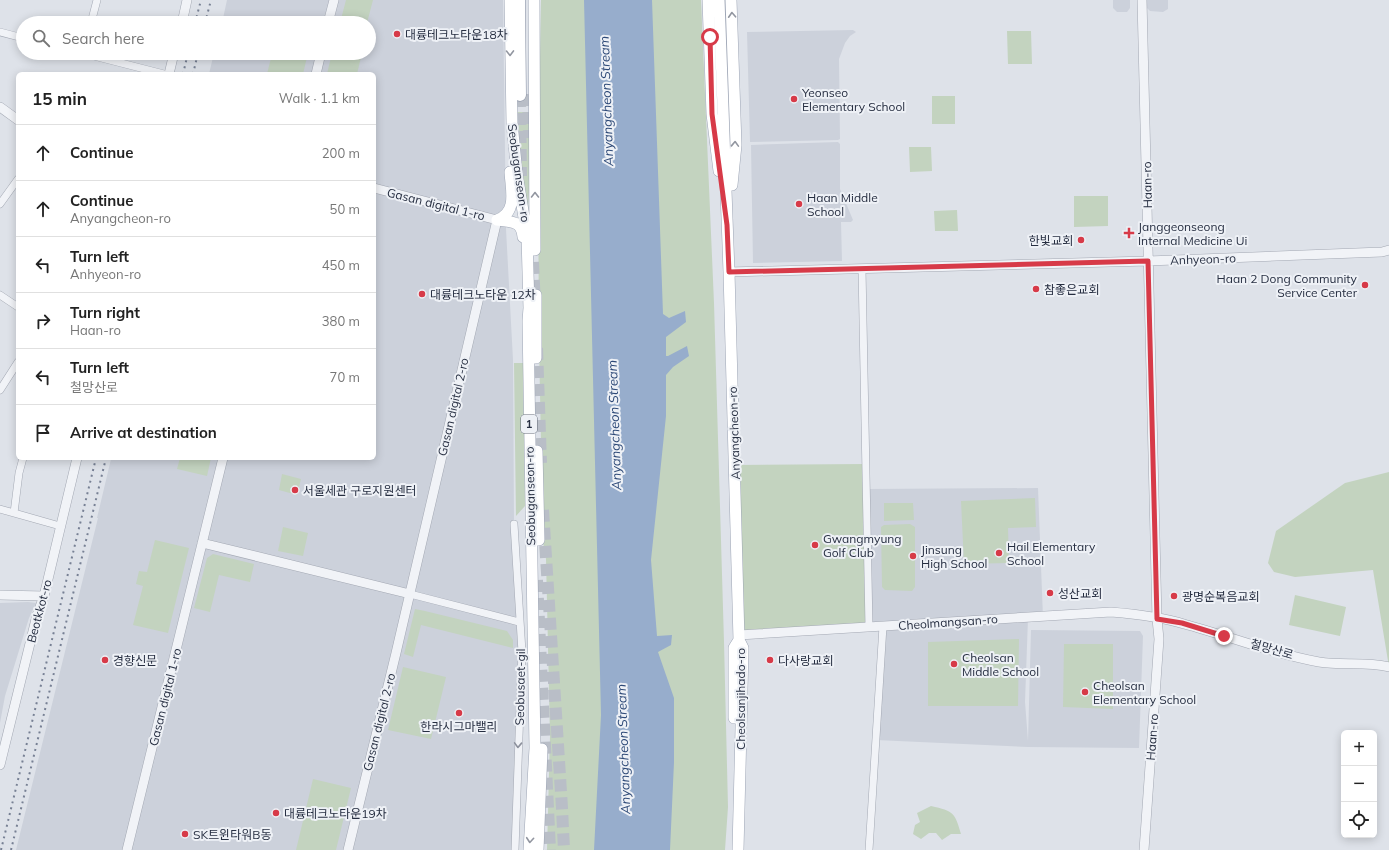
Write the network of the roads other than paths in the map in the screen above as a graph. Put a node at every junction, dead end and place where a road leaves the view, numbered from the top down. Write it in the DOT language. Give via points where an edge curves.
graph roads {
  1 [pos="97,0"];
  2 [pos="187,0"];
  3 [pos="334,0"];
  4 [pos="510,0"];
  5 [pos="519,0"];
  6 [pos="526,0"];
  7 [pos="534,0"];
  8 [pos="538,0"];
  9 [pos="708,0"];
  10 [pos="719,0"];
  11 [pos="731,0"];
  12 [pos="1142,0"];
  13 [pos="93,16"];
  14 [pos="184,16"];
  15 [pos="330,16"];
  16 [pos="0,32"];
  17 [pos="16,36"];
  18 [pos="110,60"];
  19 [pos="172,60"];
  20 [pos="319,60"];
  21 [pos="156,72"];
  22 [pos="169,72"];
  23 [pos="316,72"];
  24 [pos="535,82"];
  25 [pos="0,107"];
  26 [pos="16,119"];
  27 [pos="512,123"];
  28 [pos="16,182"];
  29 [pos="376,189"];
  30 [pos="0,204"];
  31 [pos="497,220"];
  32 [pos="727,225"];
  33 [pos="1389,250"];
  34 [pos="1148,261"];
  35 [pos="862,269"];
  36 [pos="729,272"];
  37 [pos="0,295"];
  38 [pos="16,306"];
  39 [pos="528,321"];
  40 [pos="16,365"];
  41 [pos="0,390"];
  42 [pos="22,460"];
  43 [pos="76,460"];
  44 [pos="223,460"];
  45 [pos="0,509"];
  46 [pos="14,513"];
  47 [pos="514,524"];
  48 [pos="60,526"];
  49 [pos="202,543"];
  50 [pos="410,594"];
  51 [pos="0,596"];
  52 [pos="44,596"];
  53 [pos="1157,619"];
  54 [pos="519,622"];
  55 [pos="883,626"];
  56 [pos="869,627"];
  57 [pos="739,638"];
  58 [pos="1389,667"];
  59 [pos="0,764"];
  60 [pos="542,774"];
  61 [pos="127,850"];
  62 [pos="348,850"];
  63 [pos="515,850"];
  64 [pos="529,850"];
  65 [pos="538,850"];
  66 [pos="543,850"];
  67 [pos="732,850"];
  68 [pos="738,850"];
  69 [pos="868,850"];
  70 [pos="1144,850"];
  1 -- 13 [label="street"];
  2 -- 14 [label="street"];
  3 -- 15 [label="street"];
  4 -- 27 [label="main road, Seobuganseon-ro / 1, one-way"];
  5 -- 6 [label="highway" via="524,95"];
  7 -- 24 [label="main road, Seobuganseon-ro / 1"];
  8 -- 24 [label="main road"];
  9 -- 32 [label="main road" via="712,114"];
  10 -- 32 [label="main road"];
  32 -- 11 [label="main road, one-way" via="736,145"];
  12 -- 34 [label="street, Haan-ro"];
  16 -- 17 [label="street"];
  18 -- 21 [label="street"];
  19 -- 22 [label="street"];
  20 -- 23 [label="street"];
  60 -- 24 [label="main road, Seobuganseon-ro / 1, one-way"];
  25 -- 26 [label="street"];
  27 -- 31 [label="main road" via="512,207 509,213"];
  27 -- 39 [label="main road, Seobuganseon-ro / 1" via="527,236"];
  28 -- 30 [label="street"];
  29 -- 31 [label="street, Gasan digital 1-ro"];
  31 -- 39 [label="main road" via="518,224 523,230"];
  31 -- 50 [label="street, Gasan digital 2-ro"];
  32 -- 36 [label="main road, Anyangcheon-ro"];
  33 -- 34 [label="street, Anhyeon-ro"];
  34 -- 35 [label="street, Anhyeon-ro"];
  34 -- 53 [label="street, Haan-ro"];
  35 -- 36 [label="street, Anhyeon-ro"];
  35 -- 56 [label="street"];
  36 -- 57 [label="main road, Anyangcheon-ro"];
  37 -- 38 [label="street"];
  39 -- 64 [label="main road, Seobuganseon-ro / 1, one-way" via="535,748"];
  40 -- 41 [label="street"];
  42 -- 46 [label="street"];
  43 -- 48 [label="street, Beotkkot-ro"];
  44 -- 49 [label="street, Gasan digital 1-ro"];
  45 -- 46 [label="street"];
  46 -- 48 [label="street"];
  47 -- 54 [label="street, Seobusaet-gil"];
  48 -- 52 [label="street, Beotkkot-ro"];
  49 -- 50 [label="street"];
  49 -- 61 [label="street, Gasan digital 1-ro"];
  50 -- 54 [label="street"];
  50 -- 62 [label="street, Gasan digital 2-ro"];
  51 -- 52 [label="street"];
  52 -- 59 [label="street, Beotkkot-ro"];
  53 -- 55 [label="street, Cheolmangsan-ro" via="1130,613 1106,612"];
  53 -- 58 [label="street, 철망산로" via="1182,623 1320,662 1377,664"];
  53 -- 70 [label="street, Haan-ro" via="1159,639"];
  54 -- 63 [label="street, Seobusaet-gil, one-way" via="522,652"];
  55 -- 56 [label="street, Cheolmangsan-ro"];
  55 -- 69 [label="street"];
  56 -- 57 [label="street, Cheolmangsan-ro"];
  57 -- 67 [label="main road, Cheolsanjihado-ro" via="734,648"];
  57 -- 68 [label="main road, Cheolsanjihado-ro" via="743,648"];
  60 -- 65 [label="main road, Seobuganseon-ro / 1"];
  60 -- 66 [label="main road"];
}
